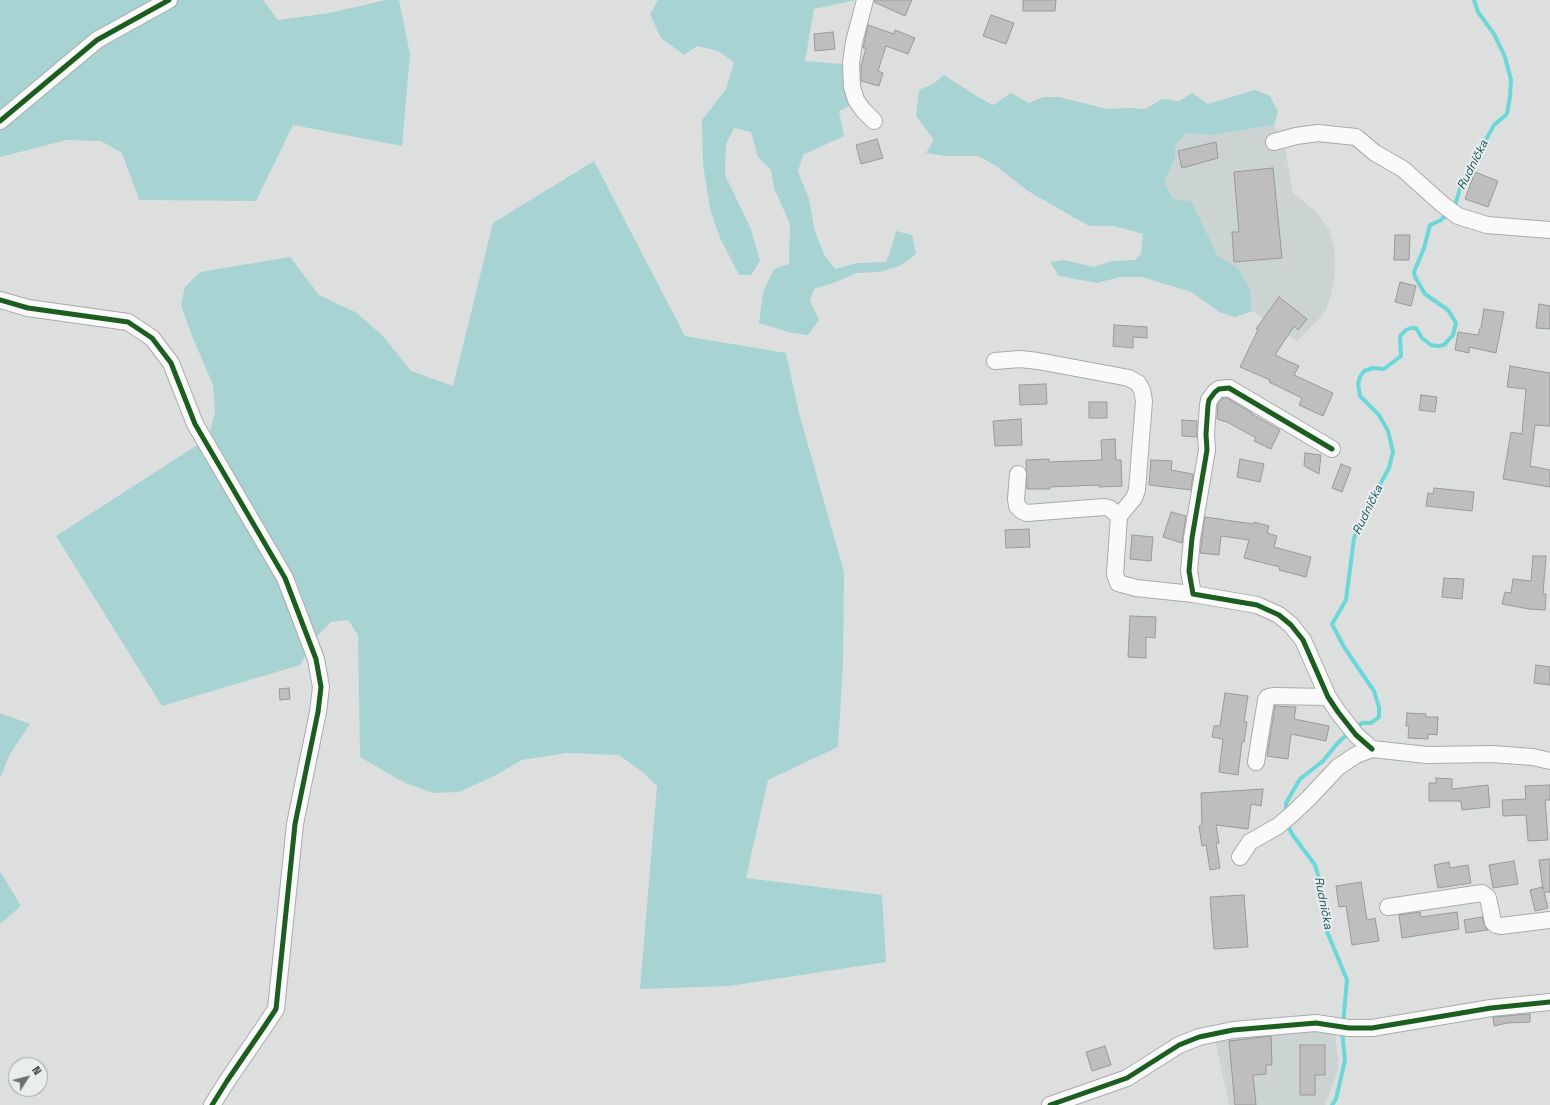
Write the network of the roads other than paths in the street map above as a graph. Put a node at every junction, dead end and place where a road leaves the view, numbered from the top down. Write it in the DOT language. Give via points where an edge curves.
graph roads {
  1 [pos="169,0"];
  2 [pos="865,0"];
  3 [pos="0,121"];
  4 [pos="874,121"];
  5 [pos="1274,142"];
  6 [pos="1550,230"];
  7 [pos="0,300"];
  8 [pos="995,361"];
  9 [pos="1332,449"];
  10 [pos="1018,474"];
  11 [pos="1119,516"];
  12 [pos="1193,594"];
  13 [pos="1328,697"];
  14 [pos="1372,749"];
  15 [pos="1550,761"];
  16 [pos="1256,762"];
  17 [pos="1240,857"];
  18 [pos="1388,907"];
  19 [pos="1550,920"];
  20 [pos="1550,1002"];
  21 [pos="212,1105"];
  22 [pos="1050,1105"];
  1 -- 3 [label="street" via="97,40"];
  2 -- 4 [label="street" via="854,42 851,63 852,87 856,100"];
  5 -- 6 [label="street" via="1318,133 1356,137 1375,153 1403,169 1458,216 1487,225"];
  7 -- 21 [label="street" via="28,308 128,322 152,338 171,363 195,424 285,578 316,660 320,687 318,712 295,824 276,1009"];
  8 -- 11 [label="street" via="1038,361 1129,378 1138,383 1144,401 1137,490 1134,498"];
  9 -- 12 [label="street" via="1229,388 1219,389 1212,395 1208,405 1207,450 1189,562"];
  10 -- 11 [label="street" via="1016,499 1017,506 1022,512 1104,507"];
  11 -- 12 [label="street" via="1115,574 1118,583 1136,588"];
  12 -- 13 [label="street" via="1250,603 1278,615 1291,625 1303,640"];
  13 -- 14 [label="street" via="1351,729"];
  13 -- 16 [label="street" via="1268,697"];
  14 -- 15 [label="street" via="1427,755 1526,756"];
  14 -- 17 [label="street" via="1356,755 1338,767 1291,815 1278,826 1250,842"];
  18 -- 19 [label="street" via="1482,894 1488,898 1493,922 1496,925"];
  20 -- 22 [label="street" via="1491,1008 1372,1028 1316,1023 1233,1030 1199,1037 1179,1045 1127,1078"];
}
